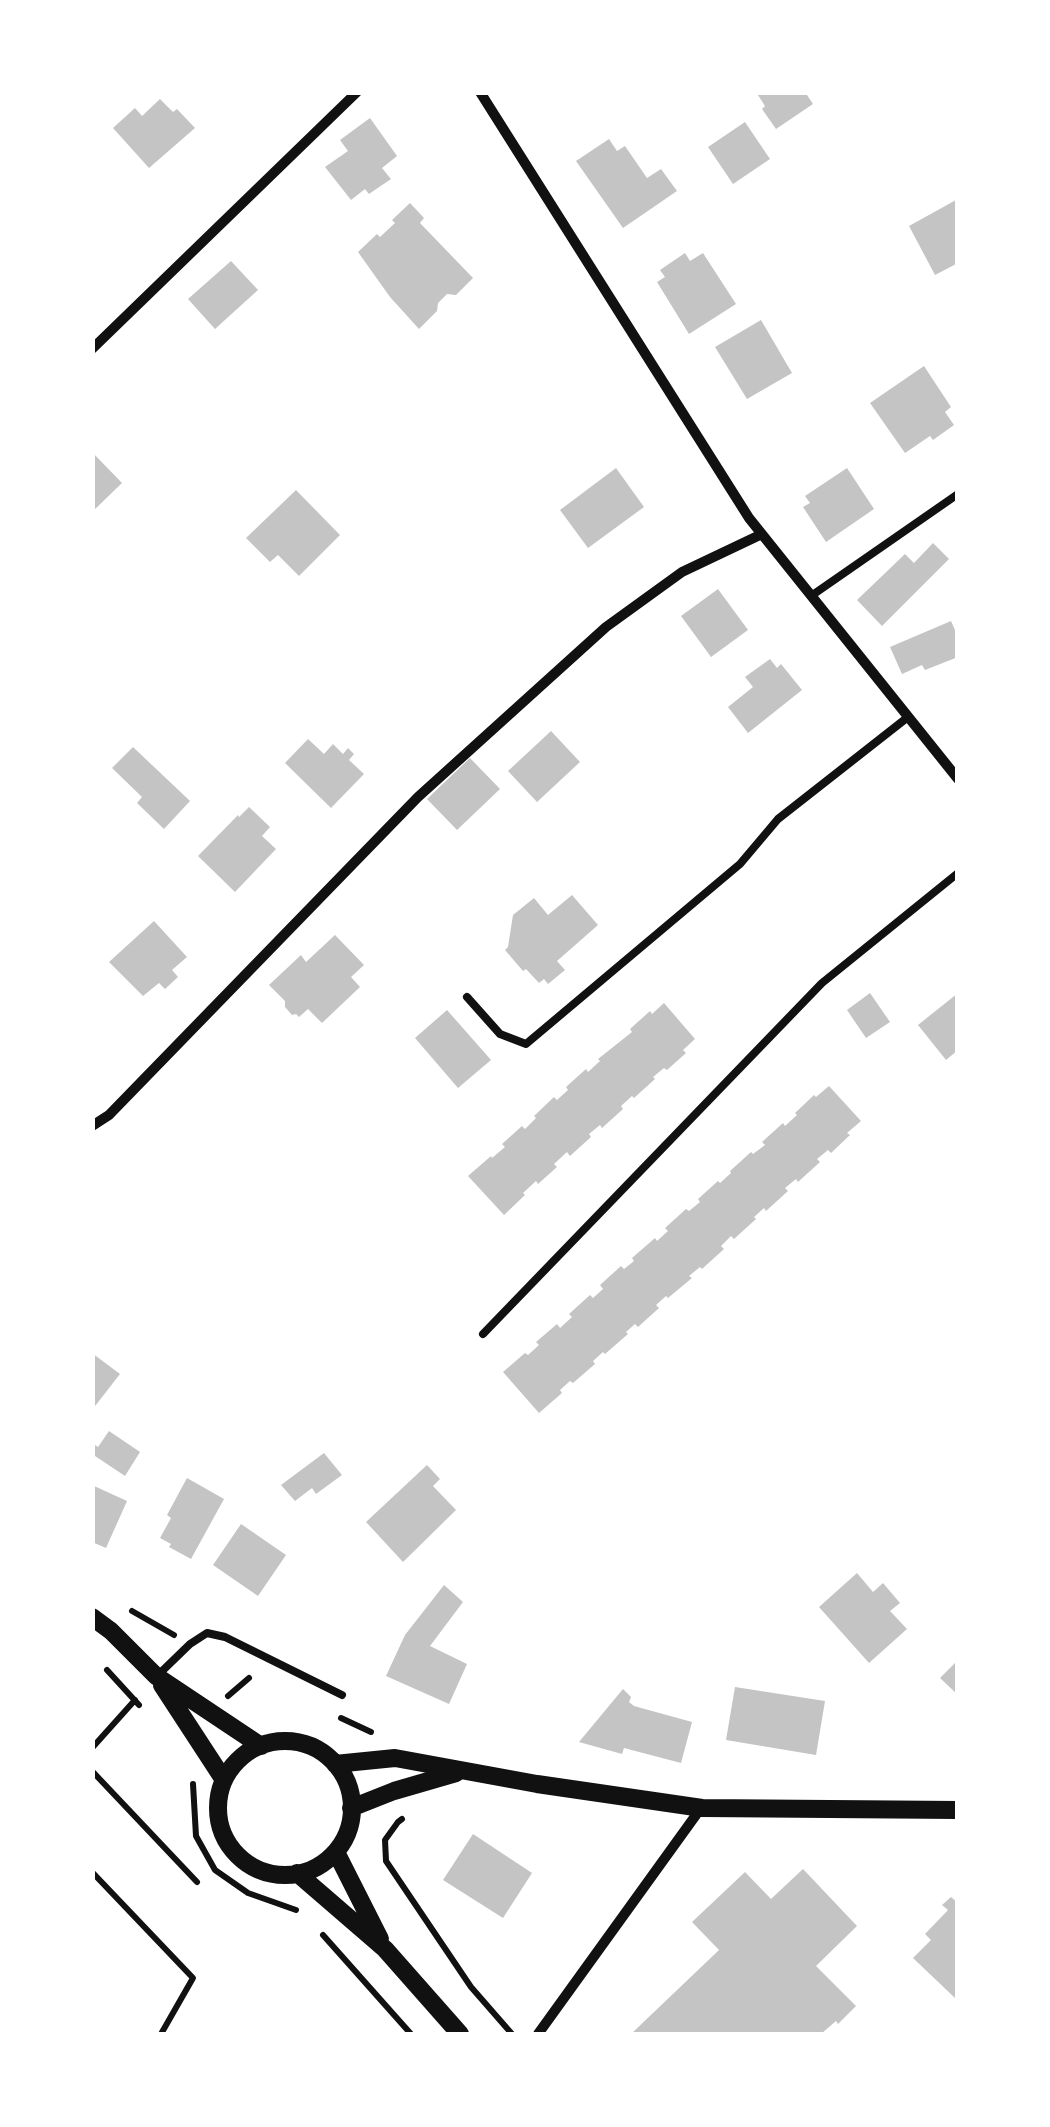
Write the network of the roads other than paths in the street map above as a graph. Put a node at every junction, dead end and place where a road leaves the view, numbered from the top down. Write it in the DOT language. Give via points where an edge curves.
graph roads {
  1 [pos="357,92"];
  2 [pos="480,92"];
  3 [pos="92,348"];
  4 [pos="958,494"];
  5 [pos="762,534"];
  6 [pos="812,596"];
  7 [pos="908,717"];
  8 [pos="958,778"];
  9 [pos="958,873"];
  10 [pos="467,997"];
  11 [pos="92,1126"];
  12 [pos="483,1334"];
  13 [pos="92,1617"];
  14 [pos="156,1676"];
  15 [pos="342,1696"];
  16 [pos="261,1746"];
  17 [pos="335,1764"];
  18 [pos="462,1771"];
  19 [pos="224,1780"];
  20 [pos="351,1808"];
  21 [pos="702,1808"];
  22 [pos="958,1810"];
  23 [pos="336,1852"];
  24 [pos="297,1873"];
  25 [pos="385,1949"];
  26 [pos="460,2034"];
  27 [pos="538,2034"];
  1 -- 3 [label="street"];
  2 -- 5 [label="street"];
  4 -- 6 [label="lane"];
  5 -- 6 [label="street"];
  5 -- 11 [label="street" via="682,572 606,627 418,797"];
  6 -- 7 [label="street"];
  7 -- 8 [label="street"];
  7 -- 10 [label="lane" via="778,819 740,864 526,1044 500,1034"];
  9 -- 12 [label="lane" via="822,983"];
  13 -- 14 [label="street"];
  14 -- 15 [label="lane" via="207,1633"];
  14 -- 16 [label="street"];
  14 -- 19 [label="street"];
  16 -- 17 [label="street" via="303,1744"];
  16 -- 19 [label="street" via="234,1764"];
  17 -- 18 [label="street" via="394,1758"];
  17 -- 20 [label="street"];
  18 -- 20 [label="street"];
  18 -- 21 [label="street"];
  19 -- 24 [label="street" via="218,1818 234,1852 266,1873"];
  20 -- 23 [label="street"];
  21 -- 22 [label="street"];
  21 -- 27 [label="street"];
  23 -- 24 [label="street"];
  23 -- 25 [label="street"];
  24 -- 25 [label="street"];
  25 -- 26 [label="street"];
}
